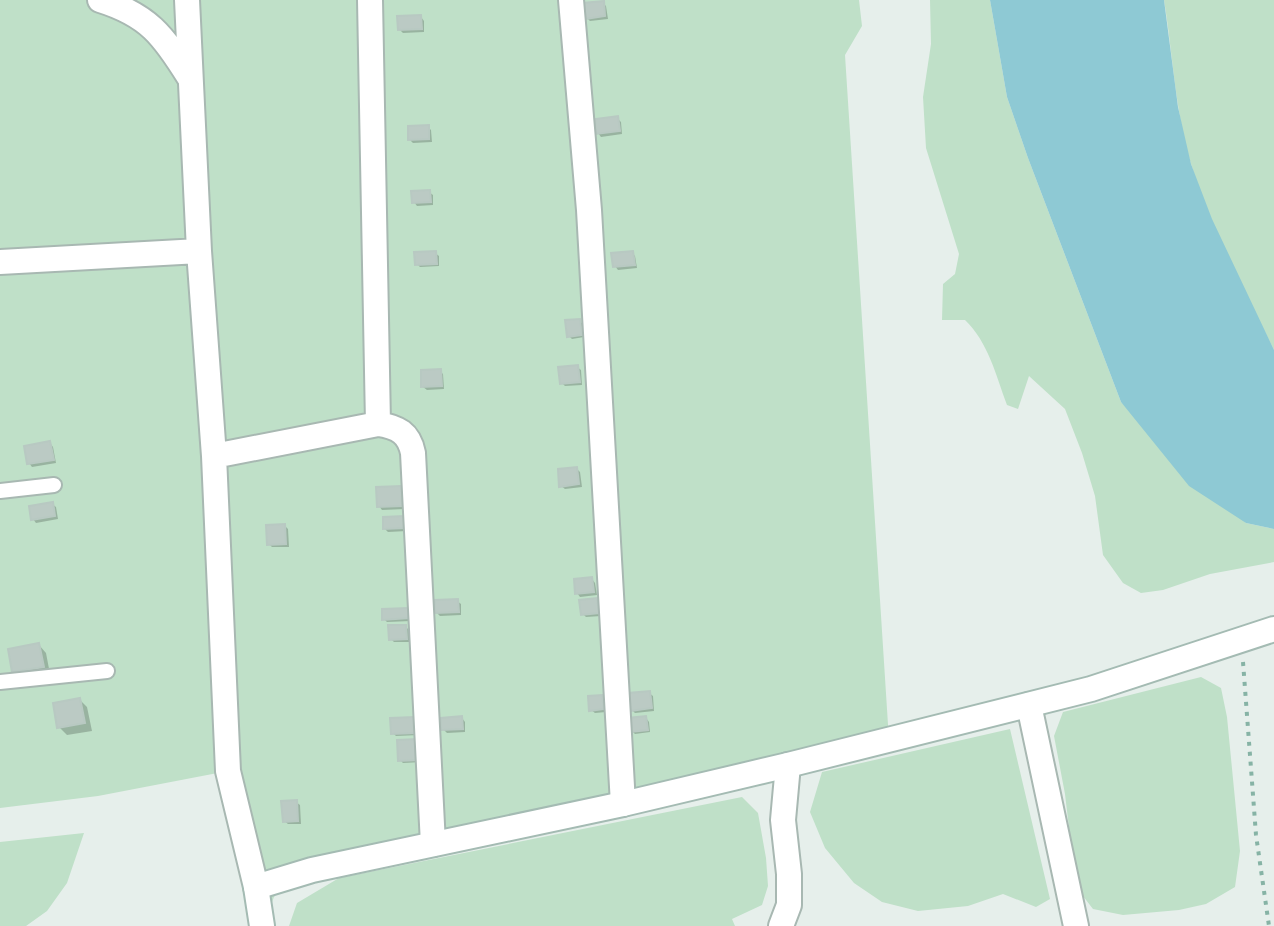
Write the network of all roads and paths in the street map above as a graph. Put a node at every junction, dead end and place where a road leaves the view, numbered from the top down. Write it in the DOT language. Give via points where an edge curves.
graph roads {
  1 [pos="100,0"];
  2 [pos="187,0"];
  3 [pos="370,0"];
  4 [pos="571,0"];
  5 [pos="190,79"];
  6 [pos="199,251"];
  7 [pos="0,262"];
  8 [pos="378,424"];
  9 [pos="214,456"];
  10 [pos="54,485"];
  11 [pos="0,491"];
  12 [pos="1270,630"];
  13 [pos="1241,640"];
  14 [pos="107,671"];
  15 [pos="0,682"];
  16 [pos="1029,705"];
  17 [pos="788,765"];
  18 [pos="623,804"];
  19 [pos="433,844"];
  20 [pos="256,887"];
  21 [pos="262,926"];
  22 [pos="781,926"];
  23 [pos="1076,926"];
  24 [pos="1269,926"];
  1 -- 5 [label="street" via="123,7 150,25"];
  2 -- 5 [label="street"];
  3 -- 8 [label="street"];
  4 -- 18 [label="street" via="589,210"];
  5 -- 6 [label="street"];
  6 -- 7 [label="street"];
  6 -- 9 [label="street"];
  8 -- 9 [label="street"];
  8 -- 19 [label="street" via="403,432 413,453"];
  9 -- 20 [label="street" via="228,771"];
  10 -- 11 [label="lane"];
  12 -- 13 [label="street"];
  13 -- 16 [label="street"];
  13 -- 24 [label="path" via="1256,835"];
  14 -- 15 [label="lane"];
  16 -- 17 [label="street"];
  16 -- 23 [label="street"];
  17 -- 18 [label="street"];
  17 -- 22 [label="street" via="783,820 789,905"];
  18 -- 19 [label="street"];
  19 -- 20 [label="street"];
  20 -- 21 [label="street"];
}
